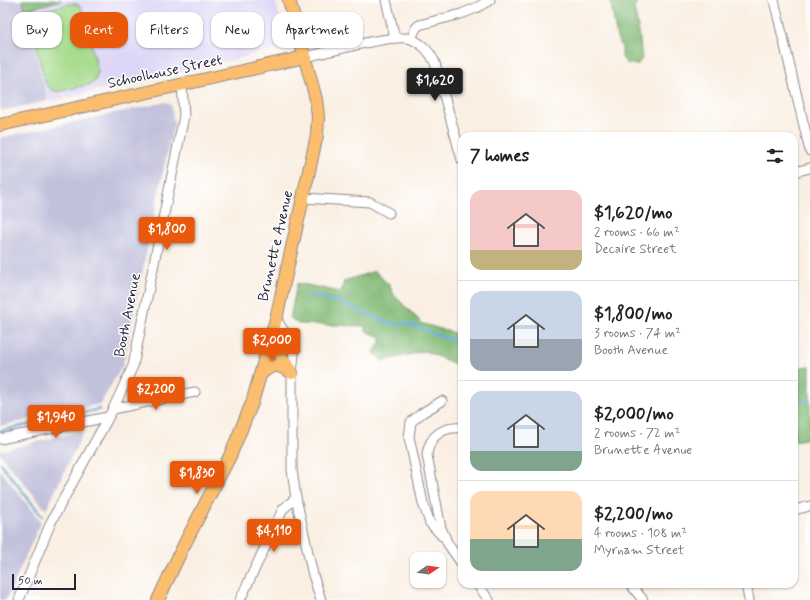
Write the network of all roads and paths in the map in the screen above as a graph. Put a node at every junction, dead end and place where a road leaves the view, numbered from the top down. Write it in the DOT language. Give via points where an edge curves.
graph roads {
  1 [pos="289,0"];
  2 [pos="386,0"];
  3 [pos="490,0"];
  4 [pos="774,0"];
  5 [pos="395,38"];
  6 [pos="411,39"];
  7 [pos="305,57"];
  8 [pos="182,84"];
  9 [pos="0,125"];
  10 [pos="458,146"];
  11 [pos="810,151"];
  12 [pos="810,168"];
  13 [pos="798,171"];
  14 [pos="303,198"];
  15 [pos="389,213"];
  16 [pos="276,319"];
  17 [pos="270,339"];
  18 [pos="292,373"];
  19 [pos="260,375"];
  20 [pos="195,392"];
  21 [pos="442,401"];
  22 [pos="111,413"];
  23 [pos="458,428"];
  24 [pos="0,439"];
  25 [pos="296,498"];
  26 [pos="810,506"];
  27 [pos="798,509"];
  28 [pos="444,538"];
  29 [pos="458,558"];
  30 [pos="480,588"];
  31 [pos="633,588"];
  32 [pos="747,588"];
  33 [pos="19,600"];
  34 [pos="158,600"];
  35 [pos="240,600"];
  36 [pos="321,600"];
  37 [pos="489,600"];
  38 [pos="643,600"];
  39 [pos="749,600"];
  1 -- 7 [label="main road, Brunette Avenue"];
  2 -- 5 [label="street"];
  3 -- 6 [label="street" via="461,14 419,25"];
  4 -- 11 [label="street"];
  5 -- 6 [label="street, Schoolhouse Street"];
  5 -- 7 [label="street, Schoolhouse Street"];
  6 -- 10 [label="street" via="429,52 434,60"];
  7 -- 8 [label="main road, Schoolhouse Street"];
  7 -- 14 [label="main road, Brunette Avenue" via="316,99 318,118 317,135"];
  8 -- 9 [label="main road, Schoolhouse Street"];
  8 -- 22 [label="street, Booth Avenue" via="184,116 133,366"];
  12 -- 13 [label="street"];
  14 -- 15 [label="street" via="370,202"];
  14 -- 16 [label="main road, Brunette Avenue"];
  16 -- 17 [label="main road, Brunette Avenue"];
  16 -- 18 [label="street" via="288,336 294,354"];
  17 -- 18 [label="main road"];
  17 -- 19 [label="main road, Brunette Avenue"];
  18 -- 19 [label="main road" via="276,365"];
  18 -- 25 [label="street" via="292,470"];
  19 -- 34 [label="main road, Brunette Avenue" via="252,403 230,456"];
  20 -- 22 [label="street"];
  21 -- 28 [label="street" via="412,422 409,437 423,503 430,523"];
  22 -- 24 [label="street"];
  22 -- 33 [label="street, Booth Avenue" via="51,522"];
  23 -- 28 [label="street" via="441,431 433,438 428,449 440,528"];
  25 -- 35 [label="street" via="283,509"];
  25 -- 36 [label="street"];
  26 -- 27 [label="street"];
  28 -- 29 [label="street"];
  30 -- 37 [label="street"];
  31 -- 38 [label="street"];
  32 -- 39 [label="street"];
}
